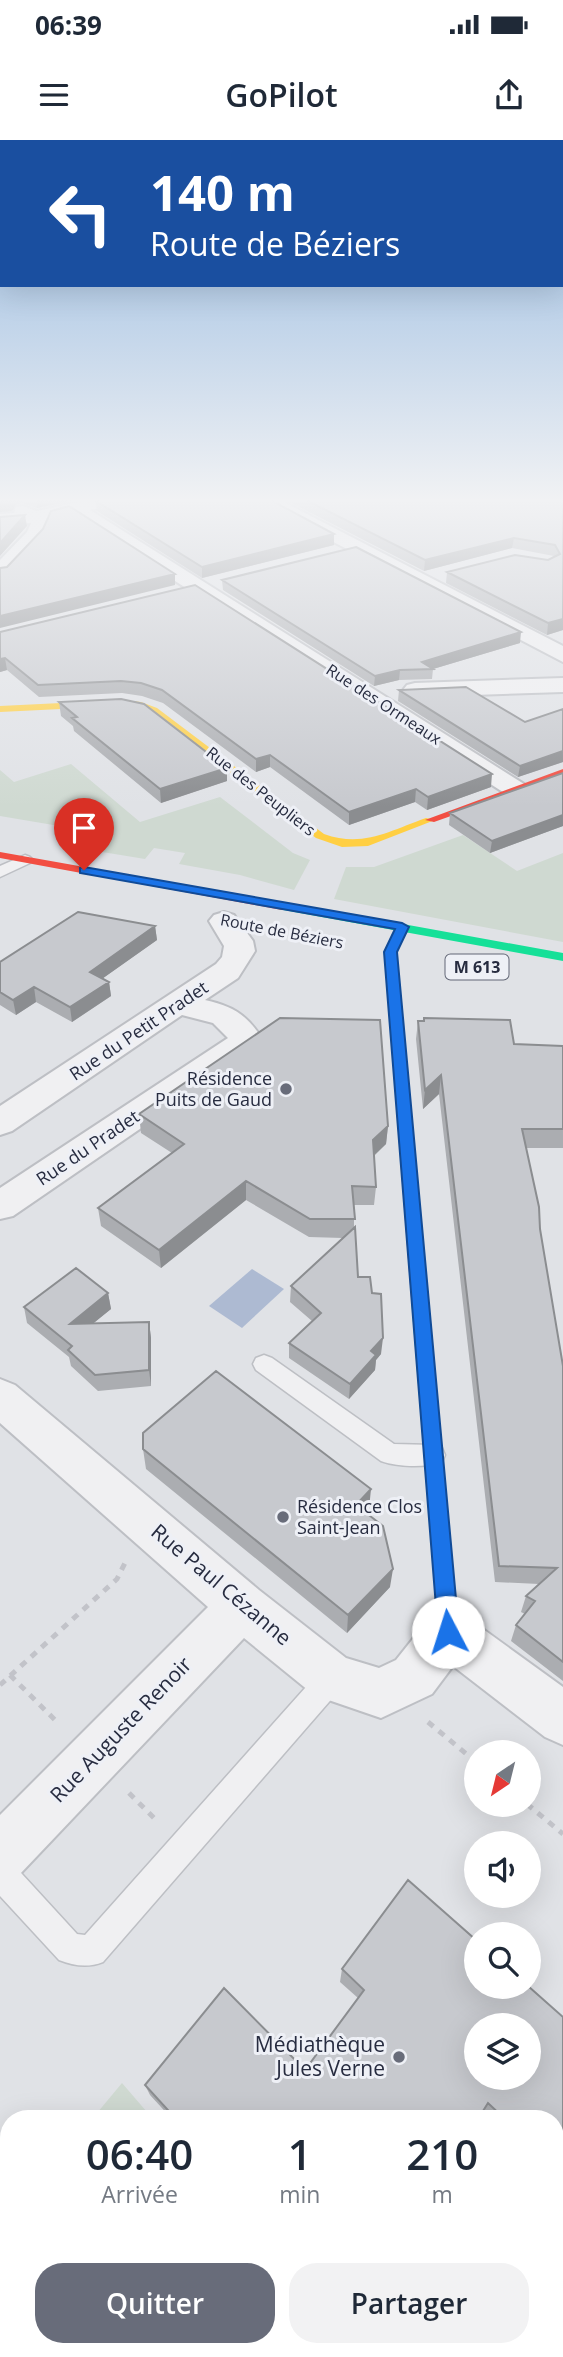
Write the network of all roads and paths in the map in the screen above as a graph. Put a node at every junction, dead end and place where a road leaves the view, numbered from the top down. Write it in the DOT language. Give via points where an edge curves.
graph roads {
  1 [pos="220,600"];
  2 [pos="458,600"];
  3 [pos="563,655"];
  4 [pos="563,685"];
  5 [pos="371,696"];
  6 [pos="0,709"];
  7 [pos="563,772"];
  8 [pos="515,789"];
  9 [pos="0,855"];
  10 [pos="25,860"];
  11 [pos="0,872"];
  12 [pos="229,922"];
  13 [pos="402,927"];
  14 [pos="563,957"];
  15 [pos="177,1005"];
  16 [pos="0,1123"];
  17 [pos="0,1206"];
  18 [pos="264,1364"];
  19 [pos="0,1397"];
  20 [pos="433,1455"];
  21 [pos="155,1528"];
  22 [pos="242,1606"];
  23 [pos="448,1632"];
  24 [pos="332,1678"];
  25 [pos="0,1685"];
  26 [pos="563,1719"];
  27 [pos="541,1816"];
  28 [pos="563,1834"];
  29 [pos="0,1854"];
  30 [pos="0,1873"];
  1 -- 5 [label="street, Rue des Ormeaux"];
  2 -- 3 [label="street"];
  4 -- 5 [label="street" via="400,690"];
  5 -- 8 [label="street, Rue des Ormeaux"];
  6 -- 8 [label="street, Rue des Peupliers" via="122,703 154,709 320,836 342,844 368,843"];
  7 -- 8 [label="street, Rue des Peupliers"];
  9 -- 10 [label="street, Route de Béziers / M 613"];
  10 -- 11 [label="lane"];
  10 -- 13 [label="street, Route de Béziers / M 613"];
  12 -- 15 [label="street, Rue du Petit Pradet" via="240,945 239,959"];
  13 -- 14 [label="street, Route de Béziers / M 613"];
  13 -- 20 [label="street" via="391,952"];
  15 -- 16 [label="street, Rue du Petit Pradet"];
  15 -- 17 [label="street, Rue du Pradet" via="219,1012 245,1037 240,1045"];
  18 -- 20 [label="lane" via="390,1454"];
  19 -- 21 [label="street, Rue Paul Cézanne"];
  20 -- 23 [label="street"];
  21 -- 22 [label="street, Rue Paul Cézanne"];
  21 -- 25 [label="path" via="130,1553 117,1579"];
  22 -- 24 [label="street, Rue Paul Cézanne"];
  22 -- 29 [label="street, Rue Auguste Renoir"];
  23 -- 24 [label="street, Rue Paul Cézanne" via="414,1677 381,1693"];
  23 -- 26 [label="street"];
  24 -- 30 [label="lane" via="92,1951 70,1949"];
  27 -- 28 [label="path"];
}
